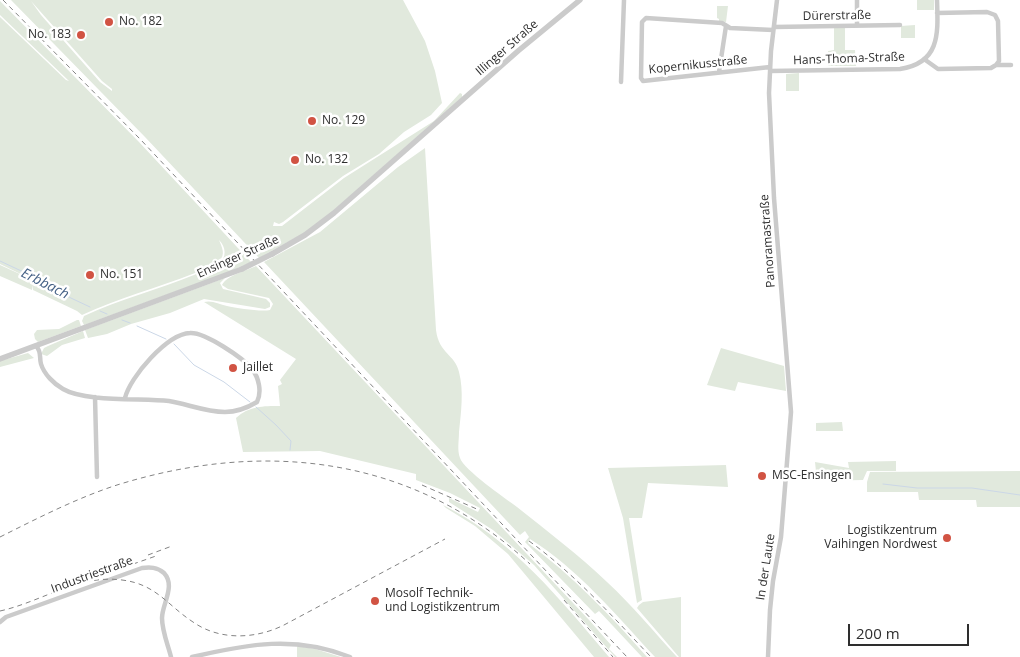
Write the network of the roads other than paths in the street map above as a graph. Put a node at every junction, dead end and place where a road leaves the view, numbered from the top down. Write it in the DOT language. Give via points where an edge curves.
graph roads {
  1 [pos="580,0"];
  2 [pos="624,0"];
  3 [pos="777,0"];
  4 [pos="857,0"];
  5 [pos="937,0"];
  6 [pos="938,13"];
  7 [pos="857,25"];
  8 [pos="900,25"];
  9 [pos="726,26"];
  10 [pos="774,29"];
  11 [pos="924,59"];
  12 [pos="996,65"];
  13 [pos="1011,65"];
  14 [pos="770,69"];
  15 [pos="719,72"];
  16 [pos="621,82"];
  17 [pos="448,113"];
  18 [pos="36,346"];
  19 [pos="0,359"];
  20 [pos="95,397"];
  21 [pos="125,398"];
  22 [pos="97,476"];
  23 [pos="786,481"];
  24 [pos="1,621"];
  25 [pos="171,657"];
  26 [pos="192,657"];
  27 [pos="350,657"];
  28 [pos="768,657"];
  1 -- 17 [label="street, Illinger Straße"];
  2 -- 16 [label="street"];
  3 -- 10 [label="street, Panoramastraße"];
  4 -- 7 [label="street"];
  5 -- 6 [label="street"];
  6 -- 11 [label="street" via="936,40"];
  6 -- 12 [label="street" via="987,12 995,15 999,58"];
  7 -- 8 [label="street, Dürerstraße"];
  7 -- 10 [label="street, Dürerstraße"];
  9 -- 10 [label="street, Kopernikusstraße"];
  9 -- 15 [label="street"];
  9 -- 15 [label="street, Kopernikusstraße" via="722,23 646,18 642,22 643,81"];
  10 -- 14 [label="street, Panoramastraße"];
  11 -- 12 [label="street" via="943,69"];
  11 -- 14 [label="street, Hans-Thoma-Straße" via="912,67 900,69"];
  12 -- 13 [label="street"];
  14 -- 15 [label="street, Kopernikusstraße"];
  14 -- 23 [label="street, Panoramastraße" via="774,198 791,412"];
  17 -- 18 [label="street, Ensinger Straße, bridge" via="334,213 272,254 242,269"];
  18 -- 19 [label="street, Ensinger Straße"];
  18 -- 20 [label="street" via="46,373 62,389"];
  20 -- 21 [label="street"];
  20 -- 22 [label="street"];
  21 -- 21 [label="street" via="224,412 254,404 259,399 260,389 249,366 202,335 191,333 179,336 154,354 129,385"];
  23 -- 28 [label="street, In der Laute" via="771,600"];
  24 -- 25 [label="street, Industriestraße" via="142,568 156,568 169,581 162,618"];
  26 -- 27 [label="street" via="273,643 302,644"];
}
